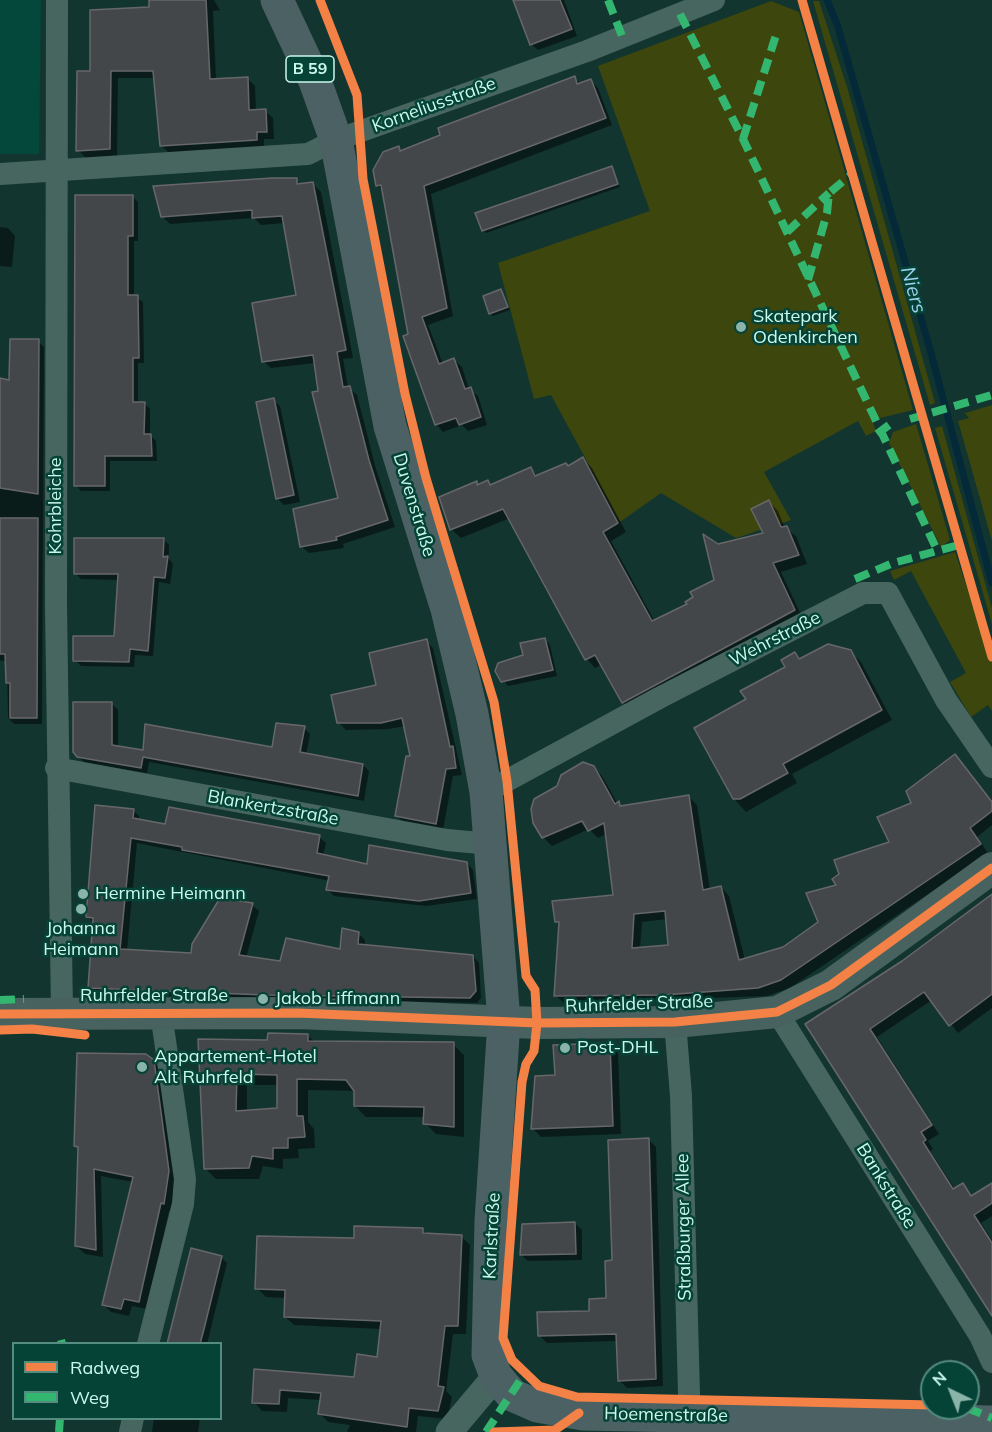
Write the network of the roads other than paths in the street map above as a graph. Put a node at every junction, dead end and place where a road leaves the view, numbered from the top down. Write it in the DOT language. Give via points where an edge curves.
graph roads {
  1 [pos="57,0"];
  2 [pos="277,0"];
  3 [pos="714,0"];
  4 [pos="336,140"];
  5 [pos="57,170"];
  6 [pos="0,174"];
  7 [pos="992,767"];
  8 [pos="56,768"];
  9 [pos="486,792"];
  10 [pos="491,843"];
  11 [pos="992,868"];
  12 [pos="62,1012"];
  13 [pos="777,1012"];
  14 [pos="161,1013"];
  15 [pos="0,1014"];
  16 [pos="504,1021"];
  17 [pos="675,1022"];
  18 [pos="148,1342"];
  19 [pos="992,1362"];
  20 [pos="496,1376"];
  21 [pos="992,1422"];
  22 [pos="689,1425"];
  23 [pos="449,1432"];
  1 -- 5 [label="street, Kohrbleiche"];
  2 -- 4 [label="main road, Duvenstraße / B 59" via="315,81"];
  3 -- 4 [label="street, Korneliusstraße" via="587,51"];
  4 -- 5 [label="street, Korneliusstraße" via="308,154"];
  4 -- 9 [label="main road, Duvenstraße / B 59" via="390,426 447,609"];
  5 -- 6 [label="street, Korneliusstraße"];
  5 -- 8 [label="street, Kohrbleiche"];
  7 -- 9 [label="street, Wehrstraße" via="946,700 888,593 863,593"];
  8 -- 10 [label="street, Blankertzstraße" via="447,840"];
  8 -- 12 [label="street, Kohrbleiche"];
  9 -- 10 [label="main road, Duvenstraße / B 59"];
  10 -- 16 [label="main road, Duvenstraße / B 59"];
  11 -- 13 [label="main road, Ruhrfelder Straße" via="831,985"];
  12 -- 14 [label="main road, Ruhrfelder Straße"];
  12 -- 15 [label="main road, Ruhrfelder Straße"];
  13 -- 17 [label="main road, Ruhrfelder Straße"];
  13 -- 19 [label="street, Bankstraße" via="980,1336"];
  14 -- 16 [label="main road, Ruhrfelder Straße" via="298,1013"];
  14 -- 18 [label="street" via="185,1179 183,1204"];
  16 -- 17 [label="main road, Ruhrfelder Straße"];
  16 -- 20 [label="main road, Karlstraße / B 59" via="487,1344"];
  17 -- 22 [label="street, Straßburger Allee" via="681,1096"];
  20 -- 22 [label="main road, Hoemenstraße / B 59" via="520,1400 550,1409"];
  20 -- 23 [label="street"];
  21 -- 22 [label="main road, Hoemenstraße / B 59"];
}
